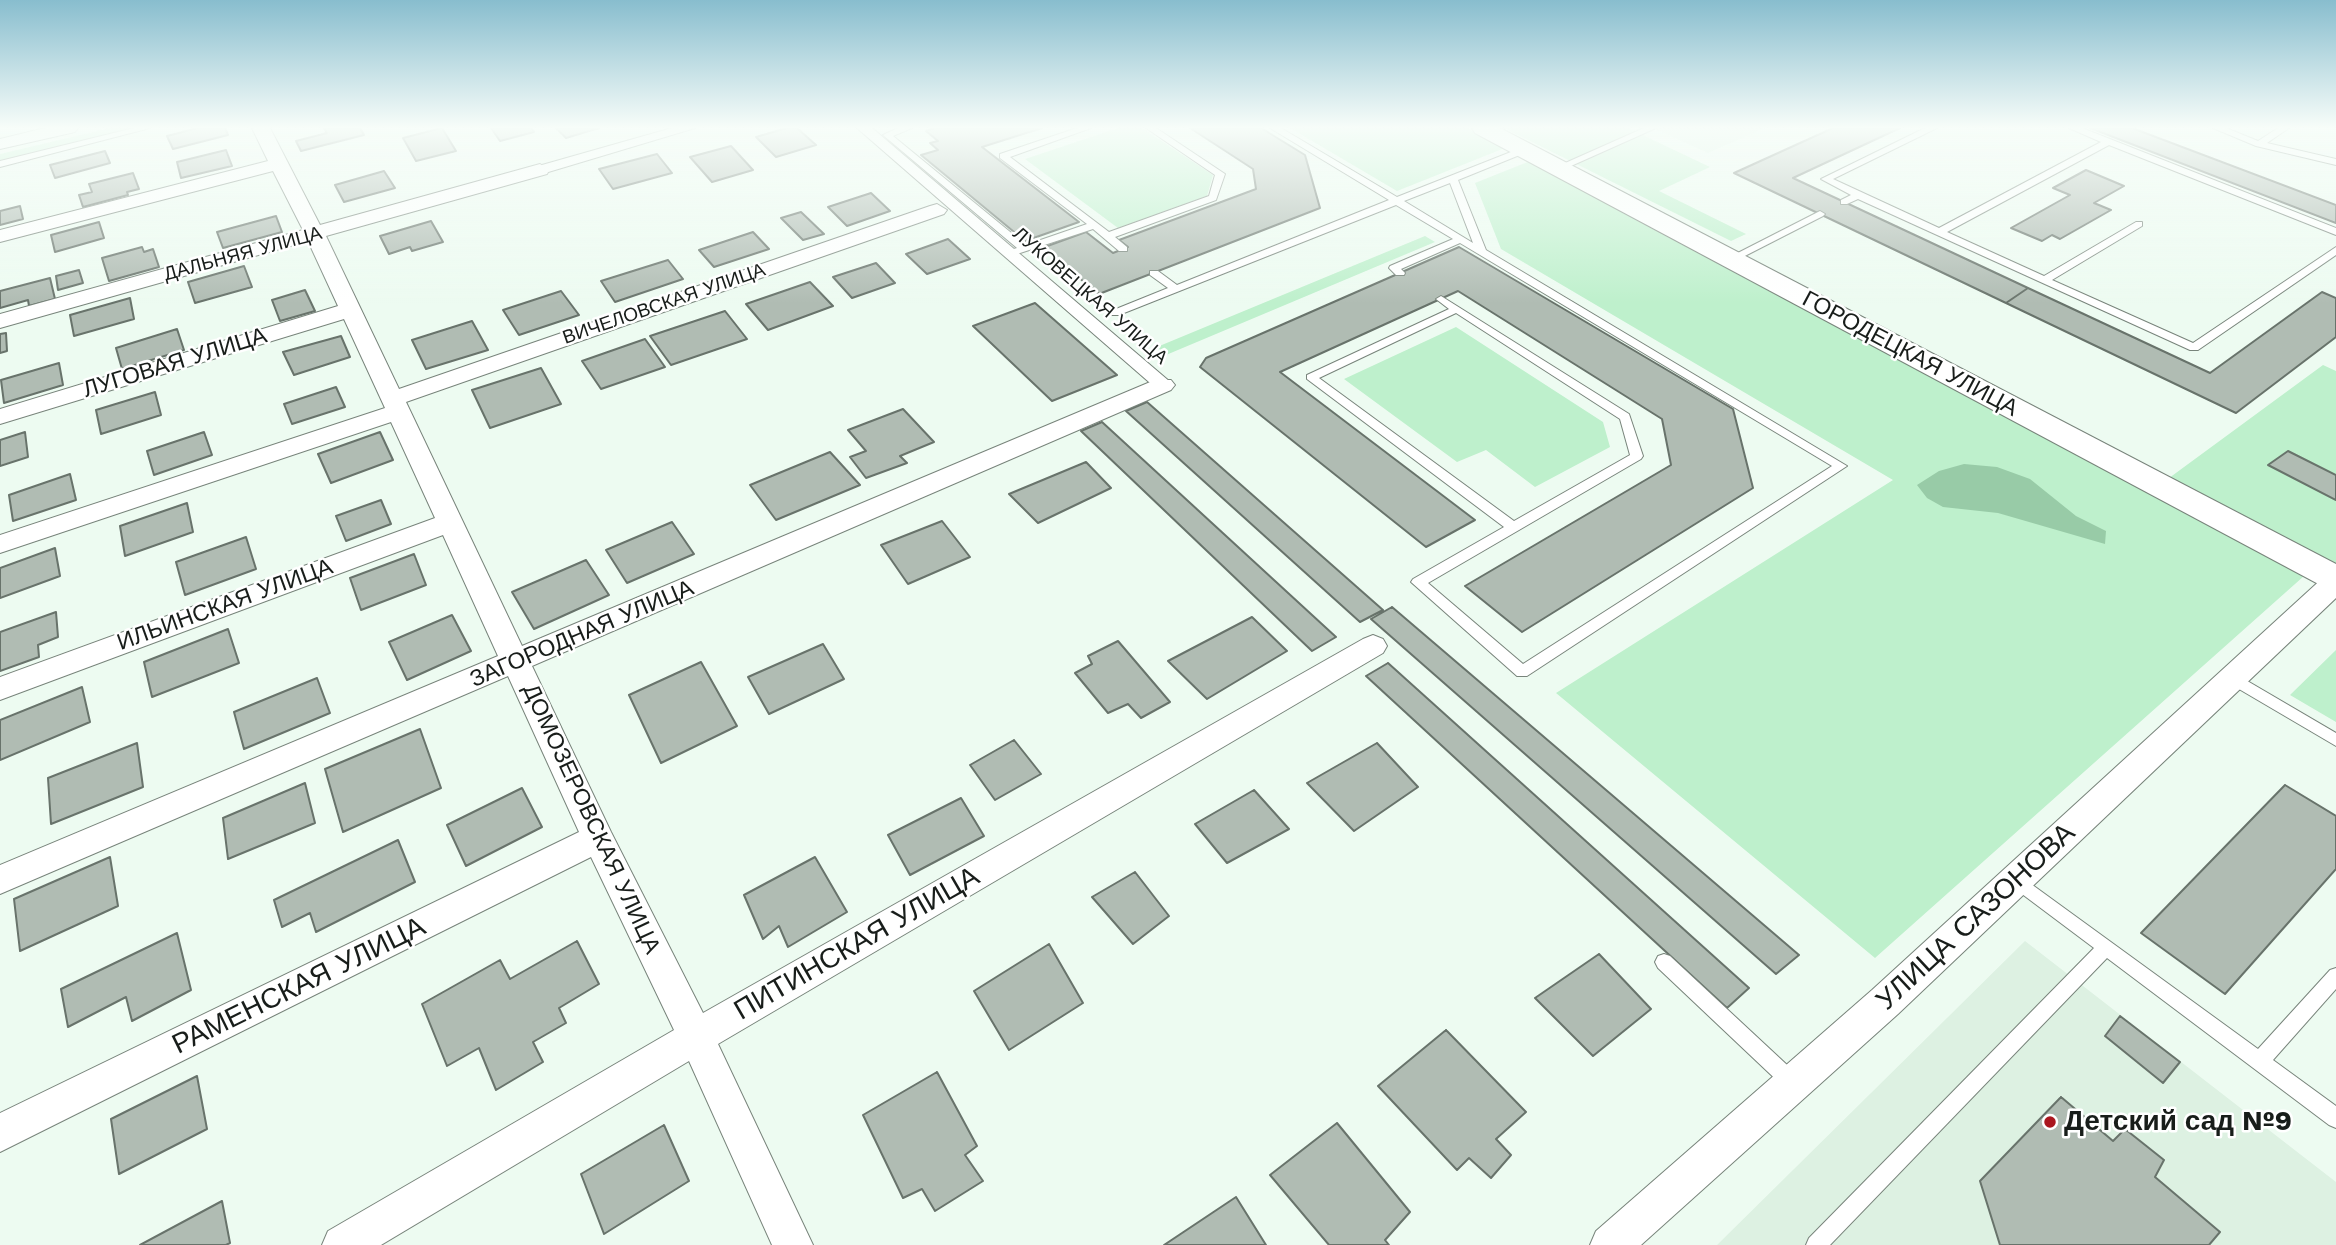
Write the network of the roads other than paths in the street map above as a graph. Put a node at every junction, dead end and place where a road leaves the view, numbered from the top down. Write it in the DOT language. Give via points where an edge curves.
graph roads {
  1 [pos="193,186"];
  2 [pos="290,186"];
  3 [pos="483,186"];
  4 [pos="937,186"];
  5 [pos="945,186"];
  6 [pos="1043,186"];
  7 [pos="1216,186"];
  8 [pos="1371,186"];
  9 [pos="1433,186"];
  10 [pos="1456,186"];
  11 [pos="1593,186"];
  12 [pos="1840,186"];
  13 [pos="2026,186"];
  14 [pos="2220,186"];
  15 [pos="1858,195"];
  16 [pos="1396,201"];
  17 [pos="1844,202"];
  18 [pos="937,210"];
  19 [pos="1820,214"];
  20 [pos="1094,225"];
  21 [pos="2139,225"];
  22 [pos="1940,232"];
  23 [pos="2336,232"];
  24 [pos="315,234"];
  25 [pos="0,236"];
  26 [pos="1108,236"];
  27 [pos="1461,239"];
  28 [pos="1123,249"];
  29 [pos="2336,250"];
  30 [pos="1018,251"];
  31 [pos="1482,252"];
  32 [pos="1731,259"];
  33 [pos="1154,272"];
  34 [pos="1400,273"];
  35 [pos="2043,280"];
  36 [pos="1175,289"];
  37 [pos="1441,299"];
  38 [pos="1457,309"];
  39 [pos="349,310"];
  40 [pos="1115,313"];
  41 [pos="0,321"];
  42 [pos="1163,384"];
  43 [pos="395,405"];
  44 [pos="0,417"];
  45 [pos="451,522"];
  46 [pos="1513,527"];
  47 [pos="0,544"];
  48 [pos="2336,580"];
  49 [pos="1373,646"];
  50 [pos="517,662"];
  51 [pos="2232,678"];
  52 [pos="0,689"];
  53 [pos="2336,740"];
  54 [pos="598,838"];
  55 [pos="0,880"];
  56 [pos="2016,880"];
  57 [pos="2106,947"];
  58 [pos="1664,962"];
  59 [pos="2336,976"];
  60 [pos="696,1037"];
  61 [pos="2259,1061"];
  62 [pos="1793,1083"];
  63 [pos="2336,1118"];
  64 [pos="0,1133"];
  65 [pos="342,1245"];
  66 [pos="793,1245"];
  67 [pos="1609,1245"];
  68 [pos="1816,1245"];
  1 -- 25 [label="street"];
  2 -- 24 [label="street, ДОМОЗЕРОВСКАЯ УЛИЦА"];
  3 -- 24 [label="street, ДАЛЬНЯЯ УЛИЦА"];
  4 -- 30 [label="street, ЛУКОВЕЦКАЯ УЛИЦА"];
  5 -- 30 [label="lane"];
  6 -- 20 [label="lane"];
  7 -- 26 [label="lane" via="1213,198"];
  8 -- 16 [label="lane"];
  9 -- 16 [label="lane"];
  10 -- 31 [label="lane"];
  11 -- 32 [label="street, ГОРОДЕЦКАЯ УЛИЦА"];
  12 -- 15 [label="lane"];
  13 -- 22 [label="lane"];
  14 -- 23 [label="lane"];
  15 -- 17 [label="lane"];
  15 -- 22 [label="lane"];
  16 -- 27 [label="lane"];
  16 -- 36 [label="lane"];
  18 -- 43 [label="street, ВИЧЕЛОВСКАЯ УЛИЦА"];
  19 -- 32 [label="lane"];
  20 -- 26 [label="lane"];
  20 -- 30 [label="lane"];
  21 -- 35 [label="lane"];
  22 -- 35 [label="lane"];
  24 -- 39 [label="street, ДОМОЗЕРОВСКАЯ УЛИЦА"];
  24 -- 41 [label="street, ДАЛЬНЯЯ УЛИЦА"];
  26 -- 28 [label="lane"];
  27 -- 31 [label="lane"];
  27 -- 34 [label="lane" via="1394,268"];
  29 -- 35 [label="lane" via="2194,348"];
  30 -- 42 [label="street, ЛУКОВЕЦКАЯ УЛИЦА"];
  31 -- 46 [label="lane" via="1841,466 1522,672 1418,582"];
  32 -- 48 [label="street, ГОРОДЕЦКАЯ УЛИЦА"];
  33 -- 36 [label="lane"];
  36 -- 40 [label="lane"];
  37 -- 38 [label="lane"];
  38 -- 46 [label="lane" via="1625,417 1637,456"];
  38 -- 46 [label="lane" via="1311,377"];
  39 -- 43 [label="street, ДОМОЗЕРОВСКАЯ УЛИЦА"];
  39 -- 44 [label="street, ЛУГОВАЯ УЛИЦА"];
  42 -- 50 [label="street, ЗАГОРОДНАЯ УЛИЦА"];
  43 -- 45 [label="street, ДОМОЗЕРОВСКАЯ УЛИЦА"];
  43 -- 47 [label="street, ВИЧЕЛОВСКАЯ УЛИЦА"];
  45 -- 50 [label="street, ДОМОЗЕРОВСКАЯ УЛИЦА"];
  45 -- 52 [label="street, ИЛЬИНСКАЯ УЛИЦА"];
  48 -- 51 [label="street, УЛИЦА САЗОНОВА"];
  49 -- 60 [label="street, ПИТИНСКАЯ УЛИЦА"];
  50 -- 54 [label="street, ДОМОЗЕРОВСКАЯ УЛИЦА"];
  50 -- 55 [label="street, ЗАГОРОДНАЯ УЛИЦА"];
  51 -- 53 [label="lane"];
  51 -- 56 [label="street, УЛИЦА САЗОНОВА"];
  54 -- 60 [label="street, ДОМОЗЕРОВСКАЯ УЛИЦА"];
  54 -- 64 [label="street, РАМЕНСКАЯ УЛИЦА"];
  56 -- 57 [label="lane"];
  56 -- 62 [label="street, УЛИЦА САЗОНОВА"];
  57 -- 61 [label="lane"];
  57 -- 68 [label="lane"];
  58 -- 62 [label="lane"];
  59 -- 61 [label="lane"];
  60 -- 65 [label="street, ПИТИНСКАЯ УЛИЦА"];
  60 -- 66 [label="street, ДОМОЗЕРОВСКАЯ УЛИЦА"];
  61 -- 63 [label="lane"];
  62 -- 67 [label="street, УЛИЦА САЗОНОВА"];
}
